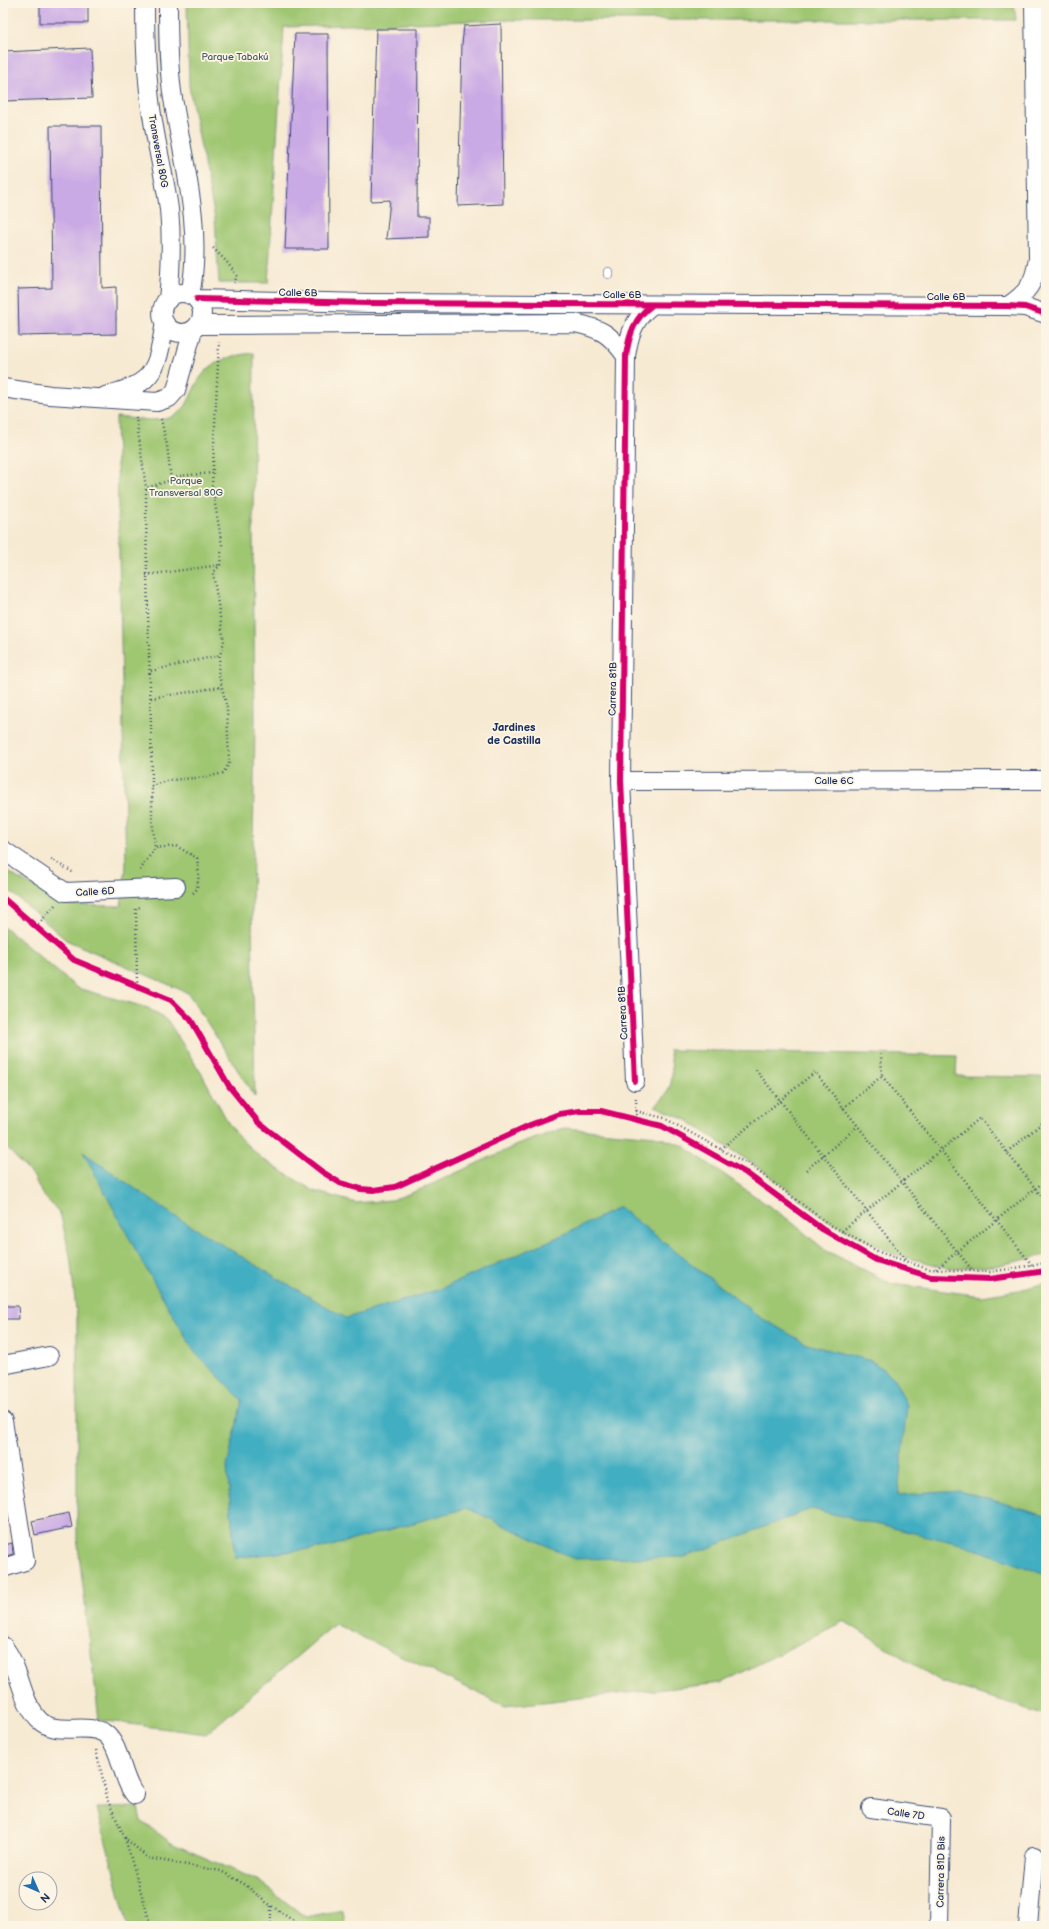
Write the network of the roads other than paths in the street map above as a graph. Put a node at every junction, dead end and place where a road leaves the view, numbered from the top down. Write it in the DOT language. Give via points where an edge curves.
graph roads {
  1 [pos="145,3"];
  2 [pos="168,3"];
  3 [pos="1034,3"];
  4 [pos="193,297"];
  5 [pos="168,300"];
  6 [pos="652,305"];
  7 [pos="1008,306"];
  8 [pos="1046,314"];
  9 [pos="165,324"];
  10 [pos="195,328"];
  11 [pos="626,356"];
  12 [pos="3,388"];
  13 [pos="100,398"];
  14 [pos="1046,779"];
  15 [pos="621,781"];
  16 [pos="3,850"];
  17 [pos="183,890"];
  18 [pos="635,1081"];
  19 [pos="49,1356"];
  20 [pos="3,1365"];
  21 [pos="3,1421"];
  22 [pos="3,1568"];
  23 [pos="3,1646"];
  24 [pos="135,1795"];
  25 [pos="871,1808"];
  26 [pos="941,1818"];
  27 [pos="1034,1856"];
  28 [pos="939,1926"];
  29 [pos="1028,1926"];
  1 -- 5 [label="street, Transversal 80G" via="150,102 171,236 172,261"];
  2 -- 4 [label="street" via="170,73 194,229"];
  3 -- 7 [label="street" via="1038,259 1033,282 1023,295"];
  4 -- 5 [label="street" via="178,294"];
  4 -- 6 [label="street, Calle 6B" via="221,300 376,303"];
  4 -- 10 [label="street" via="201,305 202,312"];
  5 -- 9 [label="street" via="163,307"];
  6 -- 7 [label="street, Calle 6B"];
  6 -- 11 [label="street, Carrera 81B" via="636,320"];
  7 -- 8 [label="street, Calle 6B" via="1025,307"];
  9 -- 10 [label="street" via="174,332 181,333"];
  9 -- 13 [label="street" via="159,353 146,379 126,390"];
  10 -- 11 [label="street" via="575,323 602,330 612,337"];
  10 -- 13 [label="street" via="176,390 169,398 157,402 134,402"];
  11 -- 15 [label="street, Carrera 81B"];
  12 -- 13 [label="street" via="50,395"];
  14 -- 15 [label="street, Calle 6C"];
  15 -- 18 [label="street, Carrera 81B"];
  16 -- 17 [label="street, Calle 6D" via="65,892"];
  19 -- 20 [label="street"];
  21 -- 22 [label="street" via="25,1561"];
  23 -- 24 [label="street" via="16,1667 30,1710 41,1722 56,1728 104,1733 114,1745 129,1788"];
  25 -- 26 [label="street, Calle 7D"];
  26 -- 28 [label="street, Carrera 81D Bis"];
  27 -- 29 [label="street"];
}
